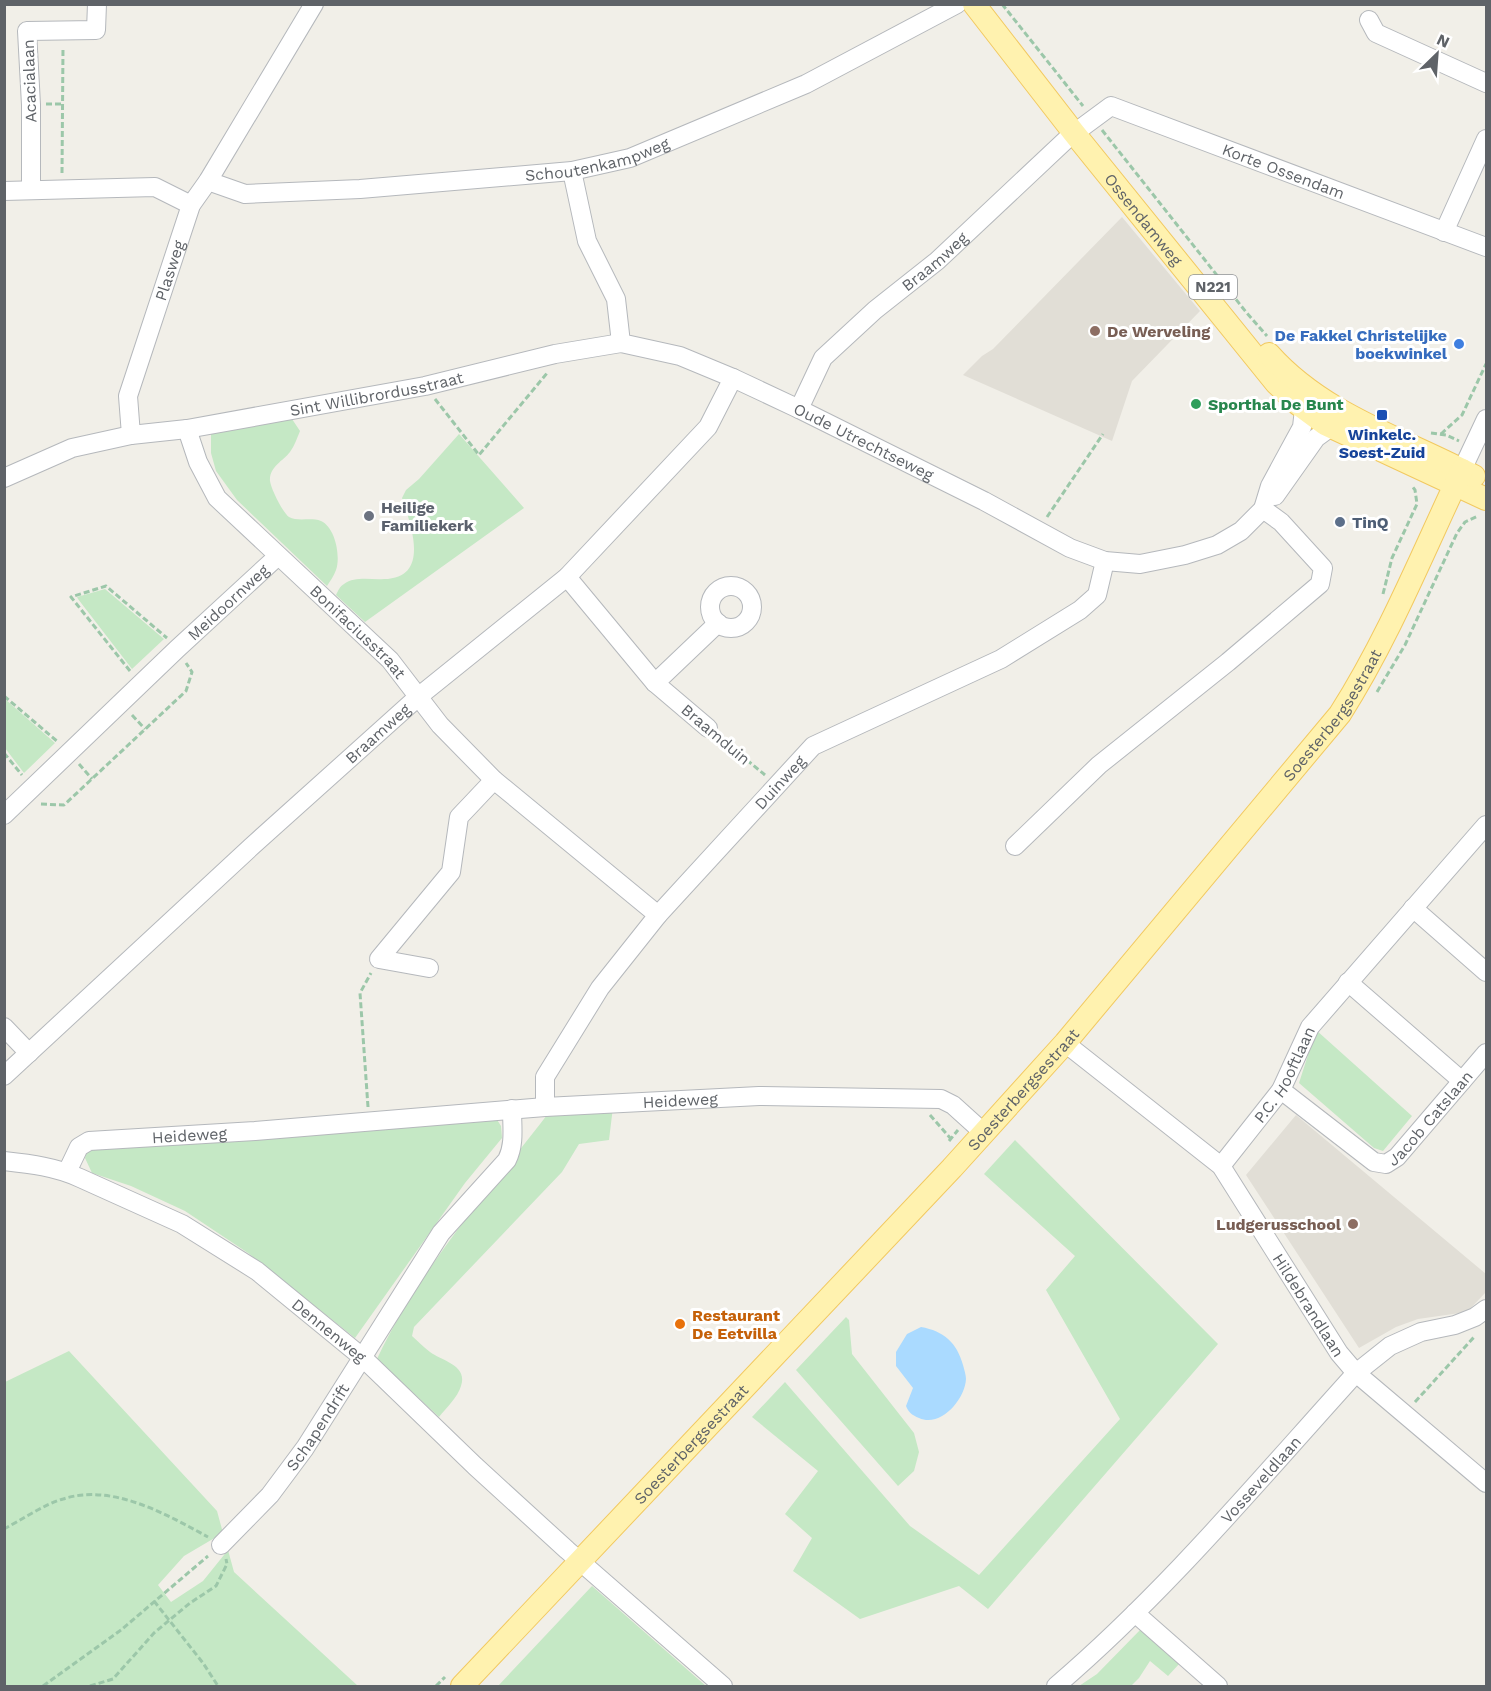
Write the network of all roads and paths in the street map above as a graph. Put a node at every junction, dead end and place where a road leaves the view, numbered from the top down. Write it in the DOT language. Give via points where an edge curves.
graph roads {
  1 [pos="97,4"];
  2 [pos="314,4"];
  3 [pos="957,4"];
  4 [pos="974,4"];
  5 [pos="993,4"];
  6 [pos="1002,4"];
  7 [pos="1369,20"];
  8 [pos="63,31"];
  9 [pos="1486,83"];
  10 [pos="1084,120"];
  11 [pos="1486,139"];
  12 [pos="572,171"];
  13 [pos="208,182"];
  14 [pos="31,189"];
  15 [pos="62,190"];
  16 [pos="4,191"];
  17 [pos="191,205"];
  18 [pos="1444,232"];
  19 [pos="1486,247"];
  20 [pos="621,343"];
  21 [pos="1274,343"];
  22 [pos="555,354"];
  23 [pos="1486,364"];
  24 [pos="733,378"];
  25 [pos="425,386"];
  26 [pos="799,408"];
  27 [pos="1304,409"];
  28 [pos="1486,419"];
  29 [pos="1331,427"];
  30 [pos="188,429"];
  31 [pos="1425,431"];
  32 [pos="1102,434"];
  33 [pos="131,435"];
  34 [pos="1458,477"];
  35 [pos="4,478"];
  36 [pos="1486,483"];
  37 [pos="1415,490"];
  38 [pos="1486,499"];
  39 [pos="1263,509"];
  40 [pos="1040,531"];
  41 [pos="278,556"];
  42 [pos="1105,561"];
  43 [pos="567,577"];
  44 [pos="1382,596"];
  45 [pos="717,624"];
  46 [pos="177,649"];
  47 [pos="655,683"];
  48 [pos="140,684"];
  49 [pos="4,696"];
  50 [pos="418,697"];
  51 [pos="708,728"];
  52 [pos="4,753"];
  53 [pos="69,754"];
  54 [pos="494,780"];
  55 [pos="778,784"];
  56 [pos="29,792"];
  57 [pos="4,815"];
  58 [pos="1483,837"];
  59 [pos="1015,846"];
  60 [pos="1413,908"];
  61 [pos="658,915"];
  62 [pos="379,959"];
  63 [pos="429,968"];
  64 [pos="1486,972"];
  65 [pos="1348,982"];
  66 [pos="4,1027"];
  67 [pos="1065,1043"];
  68 [pos="29,1053"];
  69 [pos="1486,1053"];
  70 [pos="4,1076"];
  71 [pos="1462,1081"];
  72 [pos="1281,1090"];
  73 [pos="915,1097"];
  74 [pos="545,1107"];
  75 [pos="512,1109"];
  76 [pos="364,1120"];
  77 [pos="976,1126"];
  78 [pos="951,1139"];
  79 [pos="946,1144"];
  80 [pos="4,1161"];
  81 [pos="1221,1166"];
  82 [pos="67,1172"];
  83 [pos="1486,1309"];
  84 [pos="1479,1332"];
  85 [pos="362,1357"];
  86 [pos="1356,1373"];
  87 [pos="1404,1414"];
  88 [pos="1486,1484"];
  89 [pos="4,1529"];
  90 [pos="221,1545"];
  91 [pos="580,1562"];
  92 [pos="154,1601"];
  93 [pos="1135,1613"];
  94 [pos="168,1621"];
  95 [pos="43,1686"];
  96 [pos="90,1686"];
  97 [pos="218,1686"];
  98 [pos="462,1686"];
  99 [pos="723,1686"];
  100 [pos="1056,1686"];
  101 [pos="1218,1686"];
  1 -- 8 [label="street, Acacialaan" via="96,30"];
  2 -- 13 [label="street, Plasweg"];
  3 -- 12 [label="street, Schoutenkampweg" via="784,93 630,158"];
  4 -- 10 [label="main road, Ossendamweg / N221"];
  5 -- 10 [label="main road, Ossendamweg / N221"];
  6 -- 10 [label="path"];
  7 -- 9 [label="street" via="1376,33"];
  8 -- 14 [label="street, Acacialaan" via="27,31"];
  8 -- 15 [label="path"];
  10 -- 18 [label="street, Korte Ossendam" via="1111,106"];
  10 -- 21 [label="path"];
  10 -- 26 [label="street, Braamweg" via="937,261 823,358"];
  10 -- 27 [label="main road, Ossendamweg / N221" via="1276,383"];
  10 -- 34 [label="main road, Ossendamweg / N221" via="1232,312 1282,368 1327,403"];
  11 -- 18 [label="street"];
  12 -- 13 [label="street, Schoutenkampweg" via="360,189 245,194"];
  12 -- 20 [label="street" via="587,241 616,299"];
  13 -- 17 [label="street, Plasweg"];
  14 -- 15 [label="street"];
  14 -- 16 [label="street"];
  15 -- 17 [label="street" via="155,187"];
  17 -- 33 [label="street, Plasweg" via="128,396"];
  18 -- 19 [label="street, Korte Ossendam"];
  20 -- 22 [label="street, Sint Willibrordusstraat"];
  20 -- 24 [label="street, Oude Utrechtseweg" via="680,356"];
  22 -- 25 [label="street, Sint Willibrordusstraat"];
  22 -- 25 [label="path" via="550,370 479,455"];
  23 -- 31 [label="path" via="1462,415 1441,434"];
  24 -- 26 [label="street, Oude Utrechtseweg"];
  24 -- 43 [label="street, Braamweg" via="708,427"];
  25 -- 30 [label="street, Sint Willibrordusstraat"];
  26 -- 40 [label="street, Oude Utrechtseweg"];
  27 -- 29 [label="main road, Ossendamweg / N221"];
  27 -- 39 [label="street, Oude Utrechtseweg" via="1302,427 1270,486"];
  28 -- 34 [label="street, Soesterbergsestraat"];
  29 -- 34 [label="main road, Ossendamweg / N221"];
  29 -- 39 [label="street, Oude Utrechtseweg" via="1316,438"];
  30 -- 33 [label="street, Sint Willibrordusstraat"];
  30 -- 41 [label="street, Bonifaciusstraat" via="198,462 217,498"];
  32 -- 40 [label="path"];
  33 -- 35 [label="street" via="72,448"];
  34 -- 36 [label="main road, N221"];
  34 -- 38 [label="main road, N221"];
  34 -- 67 [label="main road, Soesterbergsestraat" via="1388,630 1340,714"];
  37 -- 44 [label="path" via="1417,504 1392,558"];
  39 -- 42 [label="street, Oude Utrechtseweg" via="1241,531 1217,545 1140,564"];
  39 -- 59 [label="street" via="1281,522 1323,568 1320,584 1099,765"];
  40 -- 42 [label="street, Oude Utrechtseweg"];
  41 -- 46 [label="street, Meidoornweg"];
  41 -- 50 [label="street, Bonifaciusstraat" via="390,660"];
  42 -- 55 [label="street, Duinweg" via="1097,595 1080,610 1001,659 813,746"];
  43 -- 47 [label="street, Braamduin"];
  43 -- 50 [label="street, Braamweg"];
  45 -- 47 [label="street"];
  46 -- 48 [label="street, Meidoornweg"];
  46 -- 48 [label="path, Meidoornweg" via="106,586 71,597"];
  46 -- 56 [label="path" via="192,672 186,690 64,805 43,805"];
  47 -- 51 [label="street, Braamduin"];
  48 -- 53 [label="street, Meidoornweg"];
  49 -- 53 [label="path"];
  50 -- 54 [label="street, Bonifaciusstraat"];
  50 -- 68 [label="street, Braamweg"];
  51 -- 55 [label="path, Braamduin"];
  52 -- 56 [label="path"];
  53 -- 56 [label="street, Meidoornweg"];
  54 -- 61 [label="street, Bonifaciusstraat"];
  54 -- 62 [label="street" via="459,817 451,872"];
  55 -- 61 [label="street, Duinweg"];
  56 -- 57 [label="street, Meidoornweg"];
  58 -- 60 [label="street, P.C. Hooftlaan"];
  60 -- 64 [label="street"];
  60 -- 65 [label="street, P.C. Hooftlaan"];
  61 -- 74 [label="street, Duinweg" via="600,988 545,1077"];
  62 -- 63 [label="street"];
  62 -- 76 [label="path" via="360,993 369,1107"];
  65 -- 71 [label="street"];
  65 -- 72 [label="street, P.C. Hooftlaan" via="1310,1027"];
  66 -- 68 [label="street"];
  67 -- 77 [label="main road, Soesterbergsestraat"];
  67 -- 81 [label="street, Hildebrandlaan"];
  68 -- 70 [label="street, Braamweg"];
  69 -- 71 [label="street, Jacob Catslaan"];
  71 -- 72 [label="street, Jacob Catslaan" via="1386,1164 1374,1162"];
  72 -- 81 [label="street, P.C. Hooftlaan"];
  73 -- 74 [label="street, Heideweg" via="759,1096"];
  73 -- 77 [label="street, Heideweg" via="947,1101"];
  73 -- 78 [label="path"];
  74 -- 75 [label="street, Heideweg"];
  75 -- 76 [label="street, Heideweg"];
  75 -- 85 [label="street, Schapendrift" via="513,1141 507,1160 441,1233"];
  76 -- 82 [label="street, Heideweg" via="89,1141 79,1147"];
  77 -- 78 [label="path"];
  77 -- 91 [label="main road, Soesterbergsestraat"];
  78 -- 79 [label="path"];
  80 -- 82 [label="street, Dennenweg"];
  81 -- 86 [label="street, Hildebrandlaan" via="1339,1353"];
  82 -- 85 [label="street, Dennenweg" via="182,1224 257,1271"];
  83 -- 86 [label="street, Vosseveldlaan" via="1455,1325 1421,1332 1390,1346"];
  84 -- 87 [label="path"];
  85 -- 90 [label="street, Schapendrift" via="270,1495"];
  85 -- 91 [label="street, Dennenweg"];
  86 -- 87 [label="street, Hildebrandlaan"];
  86 -- 93 [label="street, Vosseveldlaan"];
  87 -- 88 [label="street, Hildebrandlaan"];
  89 -- 90 [label="path" via="63,1499 98,1494 148,1507"];
  90 -- 92 [label="path"];
  90 -- 94 [label="path" via="227,1564 223,1576 216,1586"];
  91 -- 98 [label="main road, Soesterbergsestraat"];
  91 -- 99 [label="street, Dennenweg"];
  92 -- 94 [label="path"];
  92 -- 95 [label="path"];
  93 -- 100 [label="street, Vosseveldlaan"];
  93 -- 101 [label="street"];
  94 -- 96 [label="path" via="113,1679"];
  94 -- 97 [label="path"];
}
